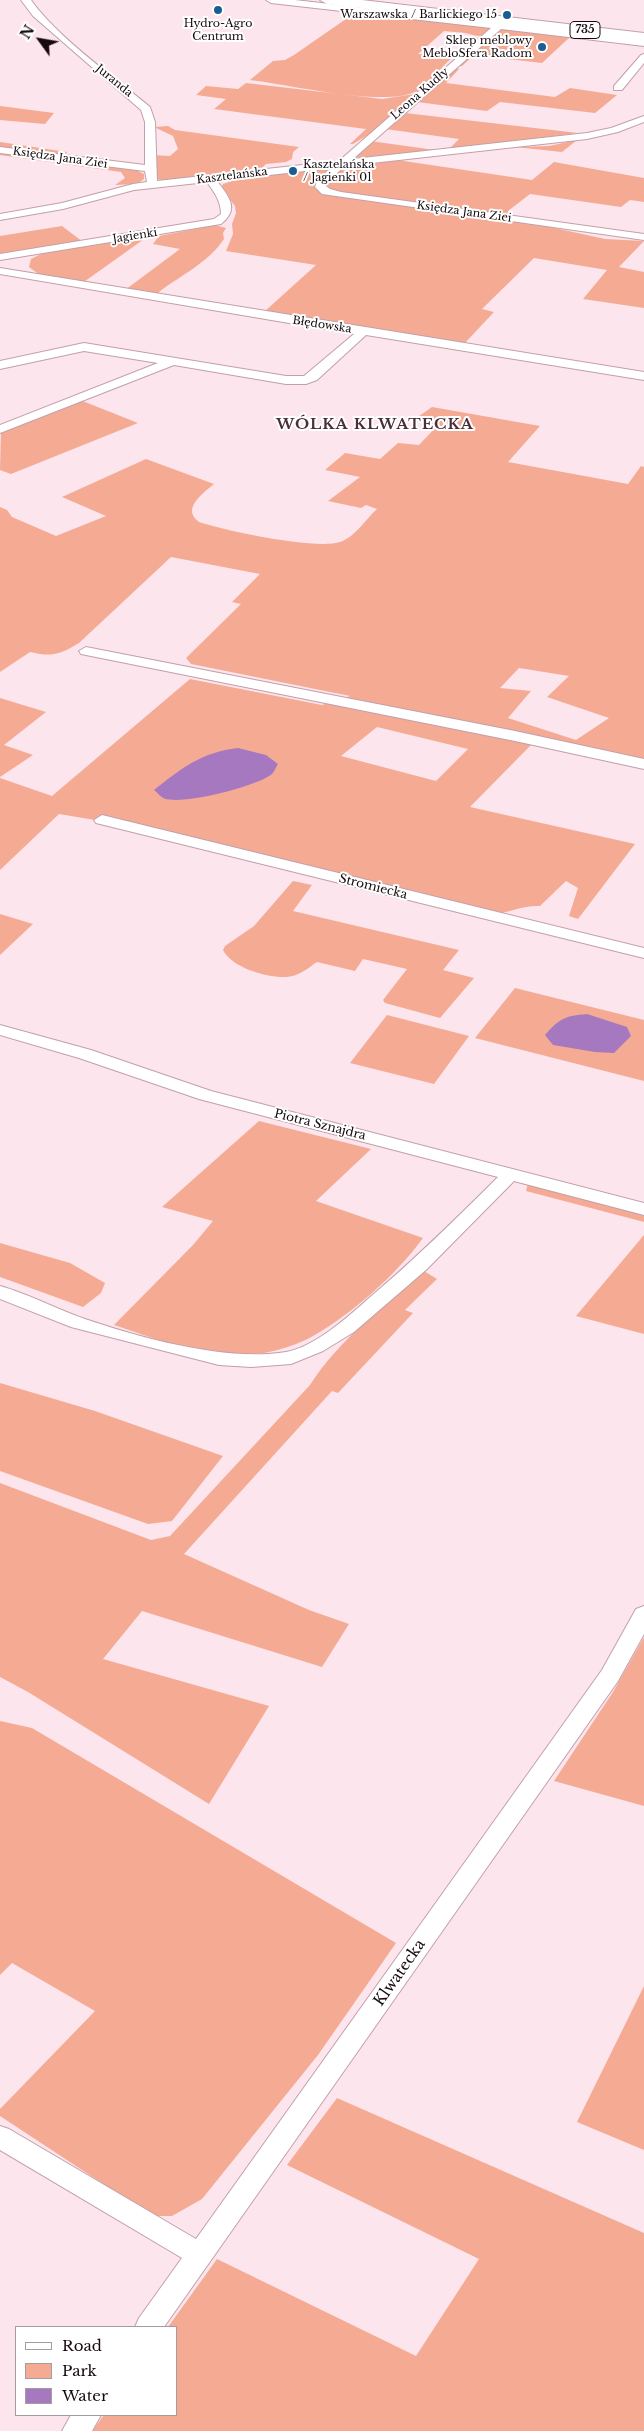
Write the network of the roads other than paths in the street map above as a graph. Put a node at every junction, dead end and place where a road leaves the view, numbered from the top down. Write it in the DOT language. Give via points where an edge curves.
graph roads {
  1 [pos="26,0"];
  2 [pos="271,0"];
  3 [pos="327,0"];
  4 [pos="377,0"];
  5 [pos="499,26"];
  6 [pos="644,30"];
  7 [pos="644,37"];
  8 [pos="644,43"];
  9 [pos="644,57"];
  10 [pos="618,88"];
  11 [pos="644,119"];
  12 [pos="0,150"];
  13 [pos="341,163"];
  14 [pos="150,168"];
  15 [pos="210,178"];
  16 [pos="154,185"];
  17 [pos="0,217"];
  18 [pos="644,237"];
  19 [pos="0,256"];
  20 [pos="0,271"];
  21 [pos="364,331"];
  22 [pos="172,362"];
  23 [pos="0,365"];
  24 [pos="644,376"];
  25 [pos="0,429"];
  26 [pos="86,651"];
  27 [pos="644,764"];
  28 [pos="102,820"];
  29 [pos="644,953"];
  30 [pos="0,1030"];
  31 [pos="511,1174"];
  32 [pos="644,1209"];
  33 [pos="0,1292"];
  34 [pos="644,1614"];
  35 [pos="0,2137"];
  36 [pos="200,2255"];
  37 [pos="150,2326"];
  38 [pos="86,2416"];
  39 [pos="76,2431"];
  1 -- 14 [label="street, Juranda" via="36,14 146,109 150,122"];
  2 -- 5 [label="street"];
  3 -- 7 [label="main road, 735"];
  4 -- 6 [label="main road, 735"];
  5 -- 8 [label="street"];
  5 -- 13 [label="street, Leona Kudły"];
  9 -- 10 [label="street"];
  11 -- 13 [label="street, Kasztelańska" via="587,136"];
  12 -- 14 [label="street, Księdza Jana Ziei"];
  13 -- 15 [label="street, Kasztelańska"];
  13 -- 18 [label="street, Księdza Jana Ziei" via="320,183 322,189 341,196"];
  14 -- 16 [label="street, Juranda"];
  15 -- 16 [label="street, Kasztelańska"];
  15 -- 19 [label="street, Jagienki" via="227,208 226,215 217,222"];
  16 -- 17 [label="street, Kasztelańska"];
  20 -- 21 [label="street, Błędowska"];
  21 -- 22 [label="street" via="319,373 306,380 286,380"];
  21 -- 24 [label="street, Błędowska"];
  22 -- 23 [label="street" via="84,347"];
  22 -- 25 [label="street"];
  26 -- 27 [label="street"];
  28 -- 29 [label="street, Stromiecka"];
  30 -- 31 [label="street, Piotra Sznajdra" via="85,1054 205,1095"];
  31 -- 32 [label="street, Piotra Sznajdra"];
  31 -- 33 [label="street" via="420,1264 347,1328 291,1358 250,1361 200,1354 78,1323"];
  34 -- 36 [label="street, Klwatecka" via="604,1683"];
  35 -- 36 [label="street"];
  36 -- 37 [label="street, Klwatecka"];
  38 -- 39 [label="street"];
}
